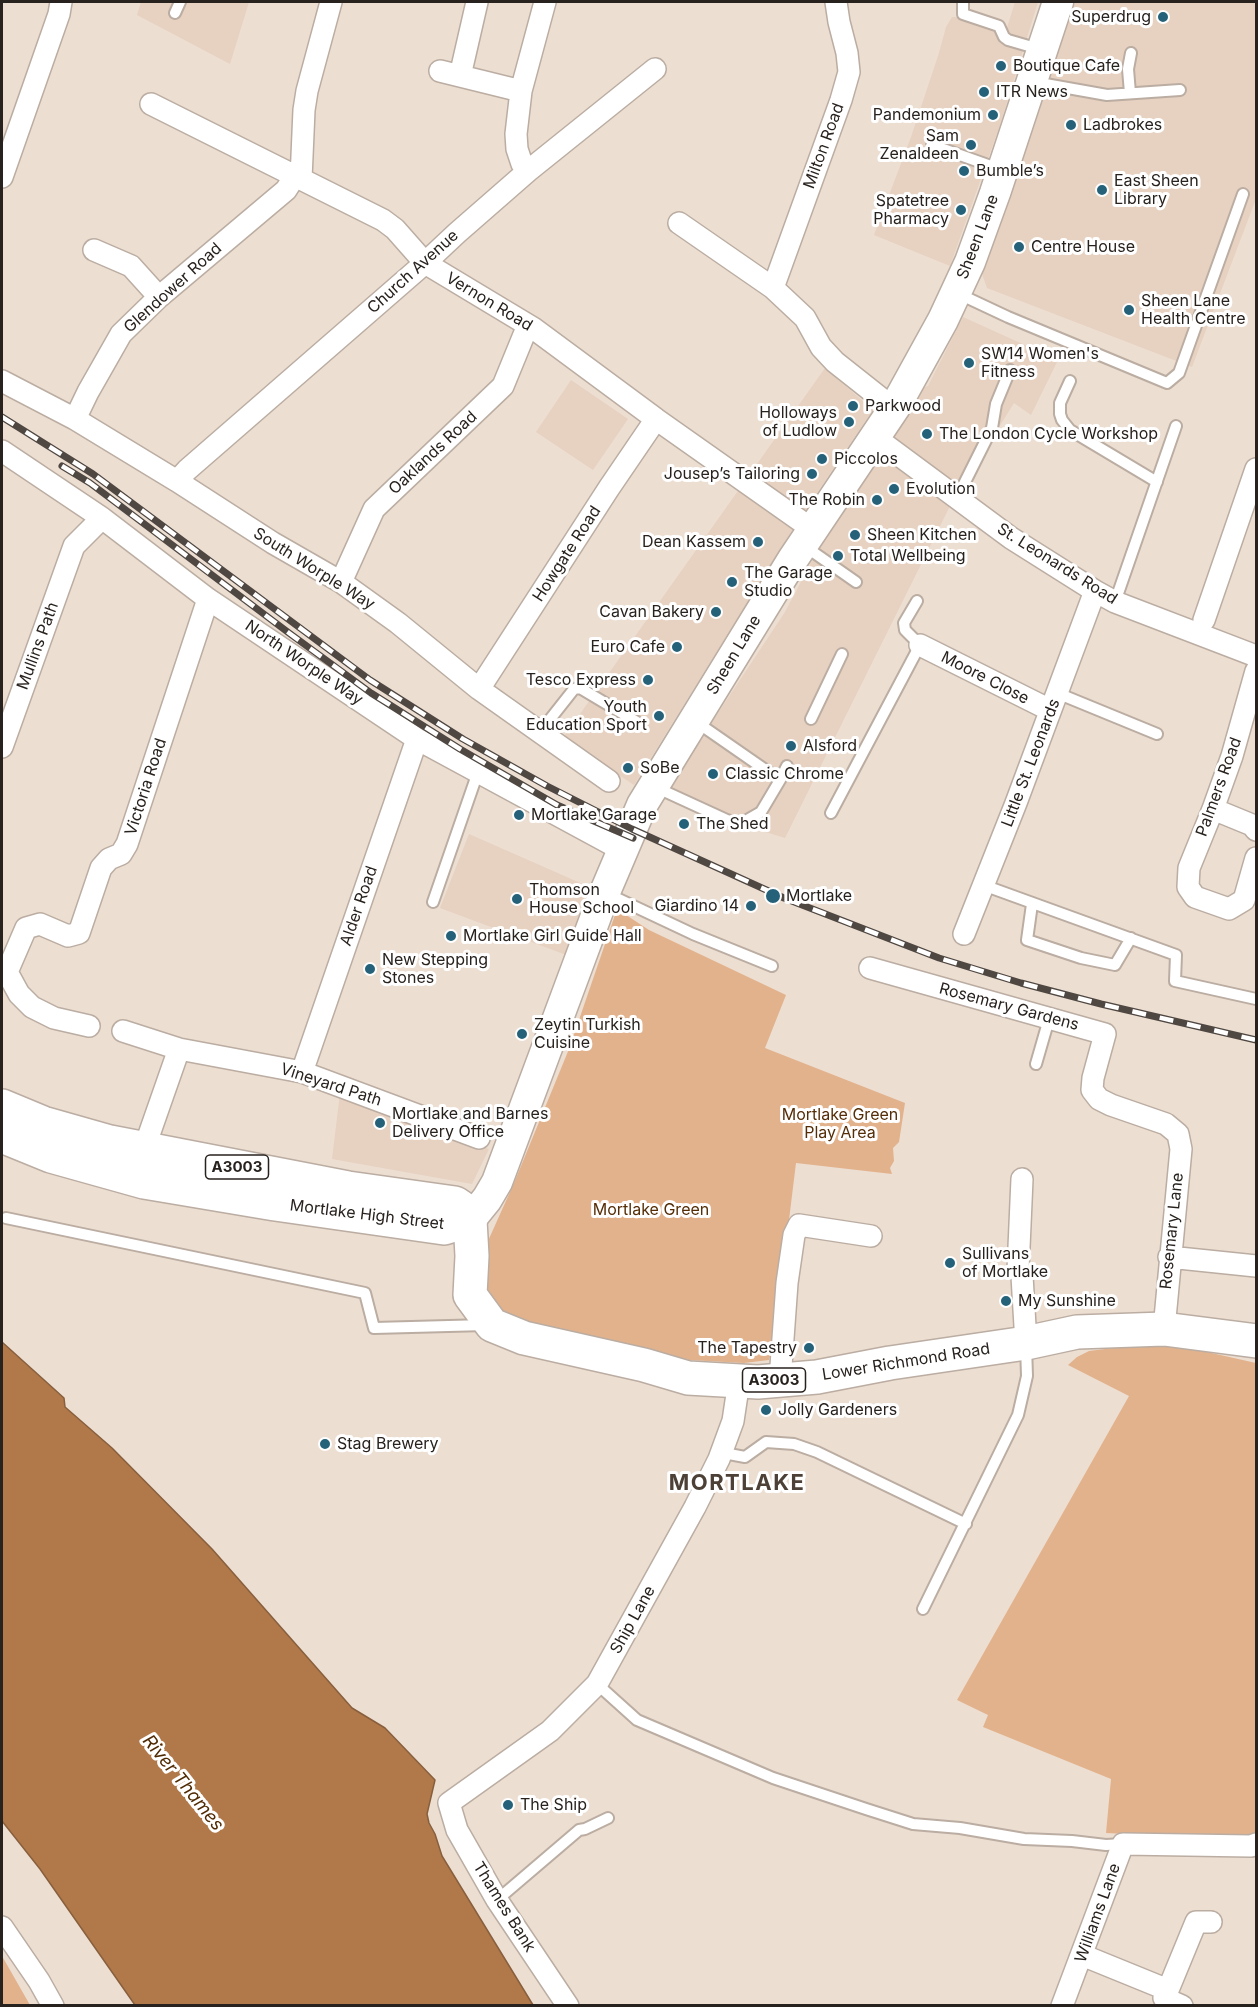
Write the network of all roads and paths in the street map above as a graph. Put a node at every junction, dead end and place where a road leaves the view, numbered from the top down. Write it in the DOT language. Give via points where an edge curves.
graph roads {
  1 [pos="61,2"];
  2 [pos="180,2"];
  3 [pos="331,2"];
  4 [pos="477,2"];
  5 [pos="545,2"];
  6 [pos="836,2"];
  7 [pos="963,2"];
  8 [pos="1058,2"];
  9 [pos="176,13"];
  10 [pos="1042,50"];
  11 [pos="1131,53"];
  12 [pos="655,69"];
  13 [pos="1032,82"];
  14 [pos="1180,90"];
  15 [pos="520,91"];
  16 [pos="1130,93"];
  17 [pos="151,104"];
  18 [pos="932,145"];
  19 [pos="1003,170"];
  20 [pos="528,171"];
  21 [pos="2,177"];
  22 [pos="298,178"];
  23 [pos="1243,194"];
  24 [pos="679,223"];
  25 [pos="94,250"];
  26 [pos="425,263"];
  27 [pos="773,288"];
  28 [pos="956,292"];
  29 [pos="159,297"];
  30 [pos="528,325"];
  31 [pos="1010,370"];
  32 [pos="2,381"];
  33 [pos="1070,381"];
  34 [pos="895,407"];
  35 [pos="75,419"];
  36 [pos="656,419"];
  37 [pos="1176,426"];
  38 [pos="876,438"];
  39 [pos="2,450"];
  40 [pos="1257,469"];
  41 [pos="177,482"];
  42 [pos="1157,482"];
  43 [pos="957,498"];
  44 [pos="102,518"];
  45 [pos="807,537"];
  46 [pos="341,582"];
  47 [pos="856,582"];
  48 [pos="1095,591"];
  49 [pos="208,599"];
  50 [pos="917,601"];
  51 [pos="1115,602"];
  52 [pos="1204,620"];
  53 [pos="920,645"];
  54 [pos="842,654"];
  55 [pos="1257,656"];
  56 [pos="1257,671"];
  57 [pos="479,689"];
  58 [pos="1054,702"];
  59 [pos="812,719"];
  60 [pos="695,720"];
  61 [pos="637,722"];
  62 [pos="540,732"];
  63 [pos="1156,734"];
  64 [pos="417,740"];
  65 [pos="2,747"];
  66 [pos="787,766"];
  67 [pos="478,772"];
  68 [pos="780,780"];
  69 [pos="609,782"];
  70 [pos="652,789"];
  71 [pos="1213,809"];
  72 [pos="831,813"];
  73 [pos="1257,830"];
  74 [pos="622,850"];
  75 [pos="1257,858"];
  76 [pos="983,885"];
  77 [pos="604,892"];
  78 [pos="433,902"];
  79 [pos="1032,904"];
  80 [pos="964,934"];
  81 [pos="1131,938"];
  82 [pos="772,966"];
  83 [pos="870,968"];
  84 [pos="4,969"];
  85 [pos="1257,999"];
  86 [pos="1049,1019"];
  87 [pos="89,1026"];
  88 [pos="123,1031"];
  89 [pos="179,1049"];
  90 [pos="1036,1064"];
  91 [pos="302,1072"];
  92 [pos="2,1106"];
  93 [pos="1178,1134"];
  94 [pos="2,1136"];
  95 [pos="479,1138"];
  96 [pos="144,1149"];
  97 [pos="1022,1179"];
  98 [pos="139,1181"];
  99 [pos="6,1218"];
  100 [pos="470,1220"];
  101 [pos="871,1236"];
  102 [pos="1169,1257"];
  103 [pos="1256,1263"];
  104 [pos="492,1324"];
  105 [pos="1164,1329"];
  106 [pos="1257,1341"];
  107 [pos="1026,1343"];
  108 [pos="780,1380"];
  109 [pos="739,1381"];
  110 [pos="722,1449"];
  111 [pos="966,1524"];
  112 [pos="923,1609"];
  113 [pos="597,1684"];
  114 [pos="449,1803"];
  115 [pos="608,1818"];
  116 [pos="1123,1844"];
  117 [pos="1257,1844"];
  118 [pos="496,1899"];
  119 [pos="1211,1922"];
  120 [pos="2,1927"];
  121 [pos="1082,1955"];
  122 [pos="1169,2000"];
  123 [pos="53,2006"];
  124 [pos="568,2006"];
  125 [pos="1062,2006"];
  1 -- 21 [label="street"];
  2 -- 9 [label="lane"];
  3 -- 22 [label="street" via="307,91"];
  4 -- 15 [label="street" via="450,74"];
  5 -- 15 [label="street"];
  6 -- 27 [label="street, Milton Road" via="849,72"];
  7 -- 10 [label="lane" via="963,14 999,26 1008,40"];
  8 -- 10 [label="main road, Sheen Lane"];
  10 -- 13 [label="main road, Sheen Lane"];
  11 -- 16 [label="lane"];
  12 -- 20 [label="street, Church Avenue"];
  13 -- 16 [label="lane" via="1107,95"];
  13 -- 19 [label="main road, Sheen Lane"];
  14 -- 16 [label="lane"];
  15 -- 20 [label="street" via="516,142"];
  17 -- 22 [label="street, Vernon Road"];
  18 -- 19 [label="lane"];
  19 -- 28 [label="main road, Sheen Lane"];
  20 -- 26 [label="street, Church Avenue"];
  22 -- 26 [label="street, Vernon Road" via="383,220"];
  22 -- 29 [label="street, Glendower Road"];
  23 -- 28 [label="lane" via="1179,373 1167,383 1008,318"];
  24 -- 27 [label="street"];
  25 -- 29 [label="street" via="131,266"];
  26 -- 30 [label="street, Vernon Road"];
  26 -- 41 [label="street, Church Avenue"];
  27 -- 34 [label="street" via="805,318 821,347 836,362"];
  28 -- 34 [label="main road, Sheen Lane"];
  29 -- 35 [label="street, Glendower Road" via="121,334"];
  30 -- 36 [label="street, Vernon Road"];
  30 -- 46 [label="street, Oaklands Road" via="503,386 374,509"];
  31 -- 43 [label="lane" via="996,404 992,428"];
  32 -- 35 [label="street, South Worple Way"];
  33 -- 42 [label="lane" via="1060,414 1070,430"];
  34 -- 38 [label="main road, Sheen Lane"];
  35 -- 41 [label="street, South Worple Way"];
  36 -- 45 [label="street, Vernon Road"];
  36 -- 57 [label="street, Howgate Road"];
  37 -- 42 [label="lane"];
  38 -- 43 [label="street, St. Leonards Road"];
  38 -- 45 [label="main road, Sheen Lane"];
  39 -- 44 [label="street, North Worple Way"];
  40 -- 52 [label="street"];
  41 -- 46 [label="street, South Worple Way"];
  42 -- 51 [label="lane"];
  43 -- 48 [label="street, St. Leonards Road"];
  44 -- 49 [label="street, North Worple Way"];
  44 -- 65 [label="street, Mullins Path" via="74,546"];
  45 -- 47 [label="lane"];
  45 -- 60 [label="main road, Sheen Lane"];
  46 -- 57 [label="street, South Worple Way"];
  48 -- 51 [label="street, St. Leonards Road"];
  48 -- 58 [label="street, Little St. Leonards"];
  49 -- 64 [label="street, North Worple Way"];
  49 -- 84 [label="street, Victoria Road" via="127,844 121,854 101,868 79,933 68,936 40,924 26,928"];
  50 -- 53 [label="lane" via="904,623 905,630"];
  51 -- 55 [label="street, St. Leonards Road"];
  53 -- 58 [label="street, Moore Close"];
  53 -- 72 [label="lane"];
  54 -- 59 [label="lane"];
  56 -- 71 [label="street, Palmers Road"];
  57 -- 62 [label="street, South Worple Way"];
  58 -- 63 [label="lane"];
  58 -- 76 [label="street, Little St. Leonards"];
  60 -- 68 [label="lane"];
  60 -- 70 [label="main road, Sheen Lane" via="675,744"];
  61 -- 62 [label="lane" via="580,688 574,689"];
  62 -- 69 [label="street, South Worple Way"];
  64 -- 67 [label="street, North Worple Way"];
  64 -- 91 [label="street, Alder Road"];
  66 -- 68 [label="lane"];
  67 -- 74 [label="street, North Worple Way"];
  67 -- 78 [label="lane"];
  68 -- 70 [label="lane" via="761,812 740,824"];
  70 -- 74 [label="main road, Sheen Lane"];
  71 -- 73 [label="street"];
  71 -- 75 [label="street, Palmers Road" via="1189,868 1188,887 1195,897 1229,909 1244,900"];
  74 -- 77 [label="main road, Sheen Lane"];
  76 -- 79 [label="lane"];
  76 -- 80 [label="street, Little St. Leonards"];
  77 -- 82 [label="lane"];
  77 -- 100 [label="main road, Sheen Lane" via="496,1182"];
  79 -- 81 [label="lane"];
  79 -- 81 [label="lane" via="1027,940 1115,965"];
  81 -- 85 [label="lane" via="1176,955 1175,981"];
  83 -- 86 [label="street, Rosemary Gardens"];
  84 -- 87 [label="street" via="32,1007 54,1018"];
  86 -- 90 [label="lane"];
  86 -- 93 [label="street, Rosemary Gardens" via="1105,1034 1093,1078 1092,1090 1099,1099 1166,1124"];
  88 -- 89 [label="street, Vineyard Path"];
  89 -- 91 [label="street, Vineyard Path"];
  89 -- 96 [label="street"];
  91 -- 95 [label="street, Vineyard Path"];
  92 -- 96 [label="main road, Mortlake High Street / A3003" via="78,1134"];
  93 -- 102 [label="street, Rosemary Lane" via="1181,1149"];
  94 -- 98 [label="main road, Mortlake High Street / A3003" via="51,1156"];
  96 -- 98 [label="street"];
  96 -- 100 [label="main road, Mortlake High Street / A3003" via="348,1188 454,1203"];
  97 -- 107 [label="street" via="1018,1270 1022,1276"];
  98 -- 100 [label="main road, Mortlake High Street / A3003" via="444,1228"];
  99 -- 104 [label="lane" via="365,1293 374,1328"];
  100 -- 104 [label="main road, Lower Richmond Road / A3003" via="470,1295"];
  101 -- 108 [label="street" via="799,1225 787,1283"];
  102 -- 103 [label="street"];
  102 -- 105 [label="street, Rosemary Lane"];
  104 -- 109 [label="main road, Lower Richmond Road / A3003" via="525,1338 688,1378"];
  105 -- 106 [label="main road, Lower Richmond Road / A3003"];
  105 -- 107 [label="main road, Lower Richmond Road / A3003" via="1077,1332"];
  107 -- 108 [label="main road, Lower Richmond Road / A3003"];
  107 -- 111 [label="lane" via="1027,1376 1018,1415"];
  108 -- 109 [label="main road, Lower Richmond Road / A3003"];
  109 -- 110 [label="street, Ship Lane" via="734,1421"];
  110 -- 111 [label="lane" via="745,1457 766,1442 794,1444"];
  110 -- 113 [label="street, Ship Lane" via="695,1507"];
  111 -- 112 [label="lane"];
  113 -- 114 [label="street, Ship Lane" via="550,1731"];
  113 -- 116 [label="lane" via="637,1720 773,1778 913,1824 1024,1839"];
  114 -- 118 [label="street, Thames Bank" via="457,1830"];
  115 -- 118 [label="lane" via="579,1830"];
  116 -- 117 [label="street, Williams Lane"];
  116 -- 121 [label="street, Williams Lane"];
  118 -- 124 [label="street, Thames Bank"];
  119 -- 122 [label="street" via="1196,1922"];
  120 -- 123 [label="street"];
  121 -- 122 [label="street"];
  121 -- 125 [label="street, Williams Lane"];
}
